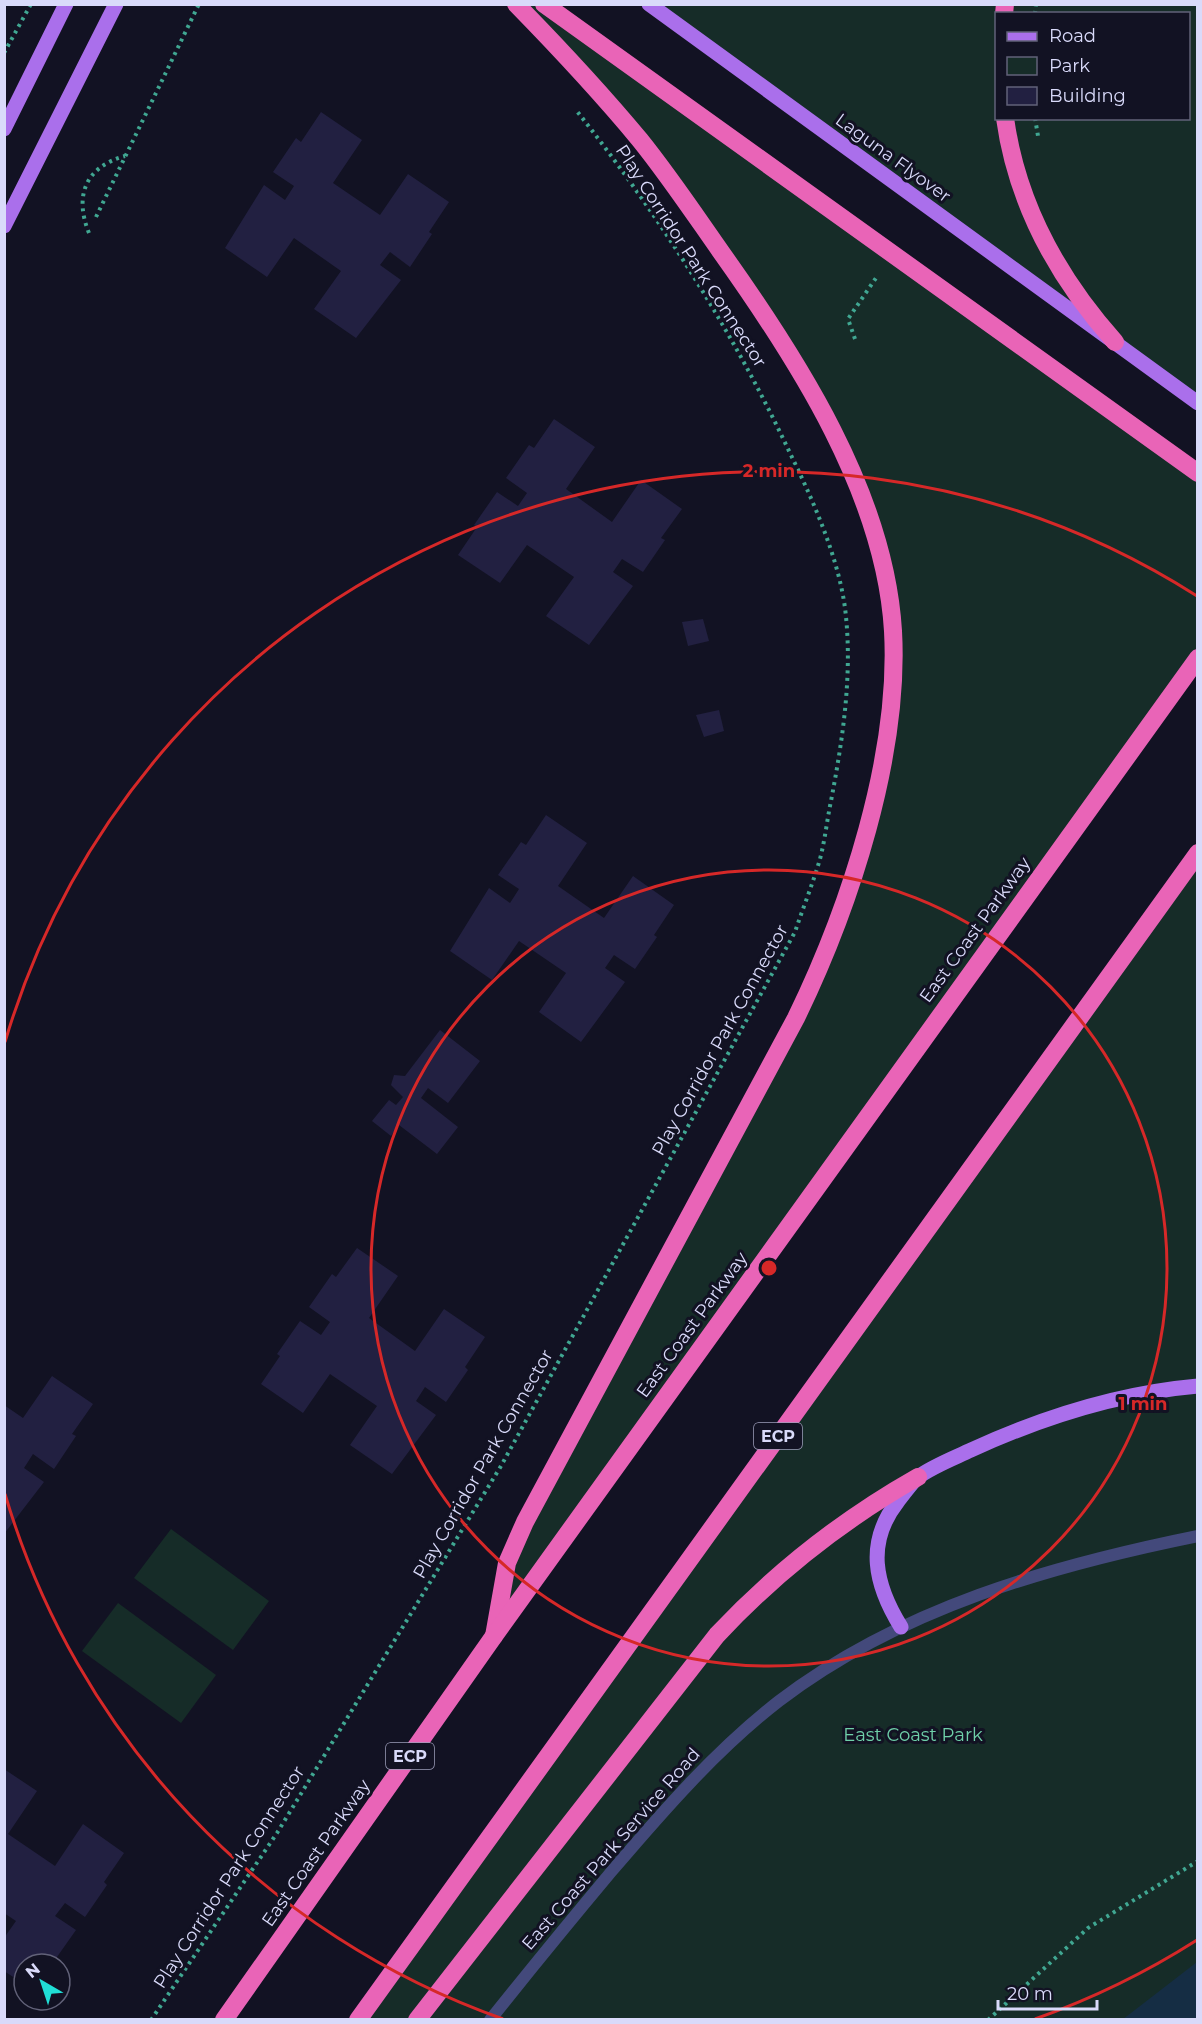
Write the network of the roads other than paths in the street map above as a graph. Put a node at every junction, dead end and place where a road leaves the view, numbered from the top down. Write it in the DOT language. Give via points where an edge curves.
graph roads {
  1 [pos="66,4"];
  2 [pos="116,4"];
  3 [pos="516,4"];
  4 [pos="544,4"];
  5 [pos="649,4"];
  6 [pos="1005,120"];
  7 [pos="4,129"];
  8 [pos="4,226"];
  9 [pos="1115,342"];
  10 [pos="1197,402"];
  11 [pos="1197,473"];
  12 [pos="1197,658"];
  13 [pos="1197,853"];
  14 [pos="1197,1386"];
  15 [pos="918,1477"];
  16 [pos="1197,1536"];
  17 [pos="901,1627"];
  18 [pos="494,1636"];
  19 [pos="224,2019"];
  20 [pos="358,2019"];
  21 [pos="417,2019"];
  22 [pos="490,2019"];
  1 -- 7 [label="main road"];
  2 -- 8 [label="main road"];
  3 -- 18 [label="highway" via="641,142 734,269 808,384 849,470 878,548 893,630 893,675 871,808 832,939 796,1018 525,1522 507,1563"];
  4 -- 11 [label="highway"];
  5 -- 9 [label="main road, Laguna Flyover"];
  6 -- 9 [label="highway" via="1017,180 1042,238 1068,282"];
  9 -- 10 [label="main road, Laguna Flyover"];
  12 -- 18 [label="highway, East Coast Parkway / ECP"];
  13 -- 20 [label="highway, ECP"];
  14 -- 15 [label="main road" via="1076,1409 1000,1437"];
  15 -- 17 [label="main road" via="884,1523 876,1548 884,1597"];
  15 -- 21 [label="highway" via="805,1551 717,1635"];
  16 -- 17 [label="street, East Coast Park Service Road" via="1033,1576 979,1593"];
  17 -- 22 [label="street, East Coast Park Service Road" via="859,1649 781,1700 719,1754 646,1832"];
  18 -- 19 [label="highway, East Coast Parkway / ECP"];
}
